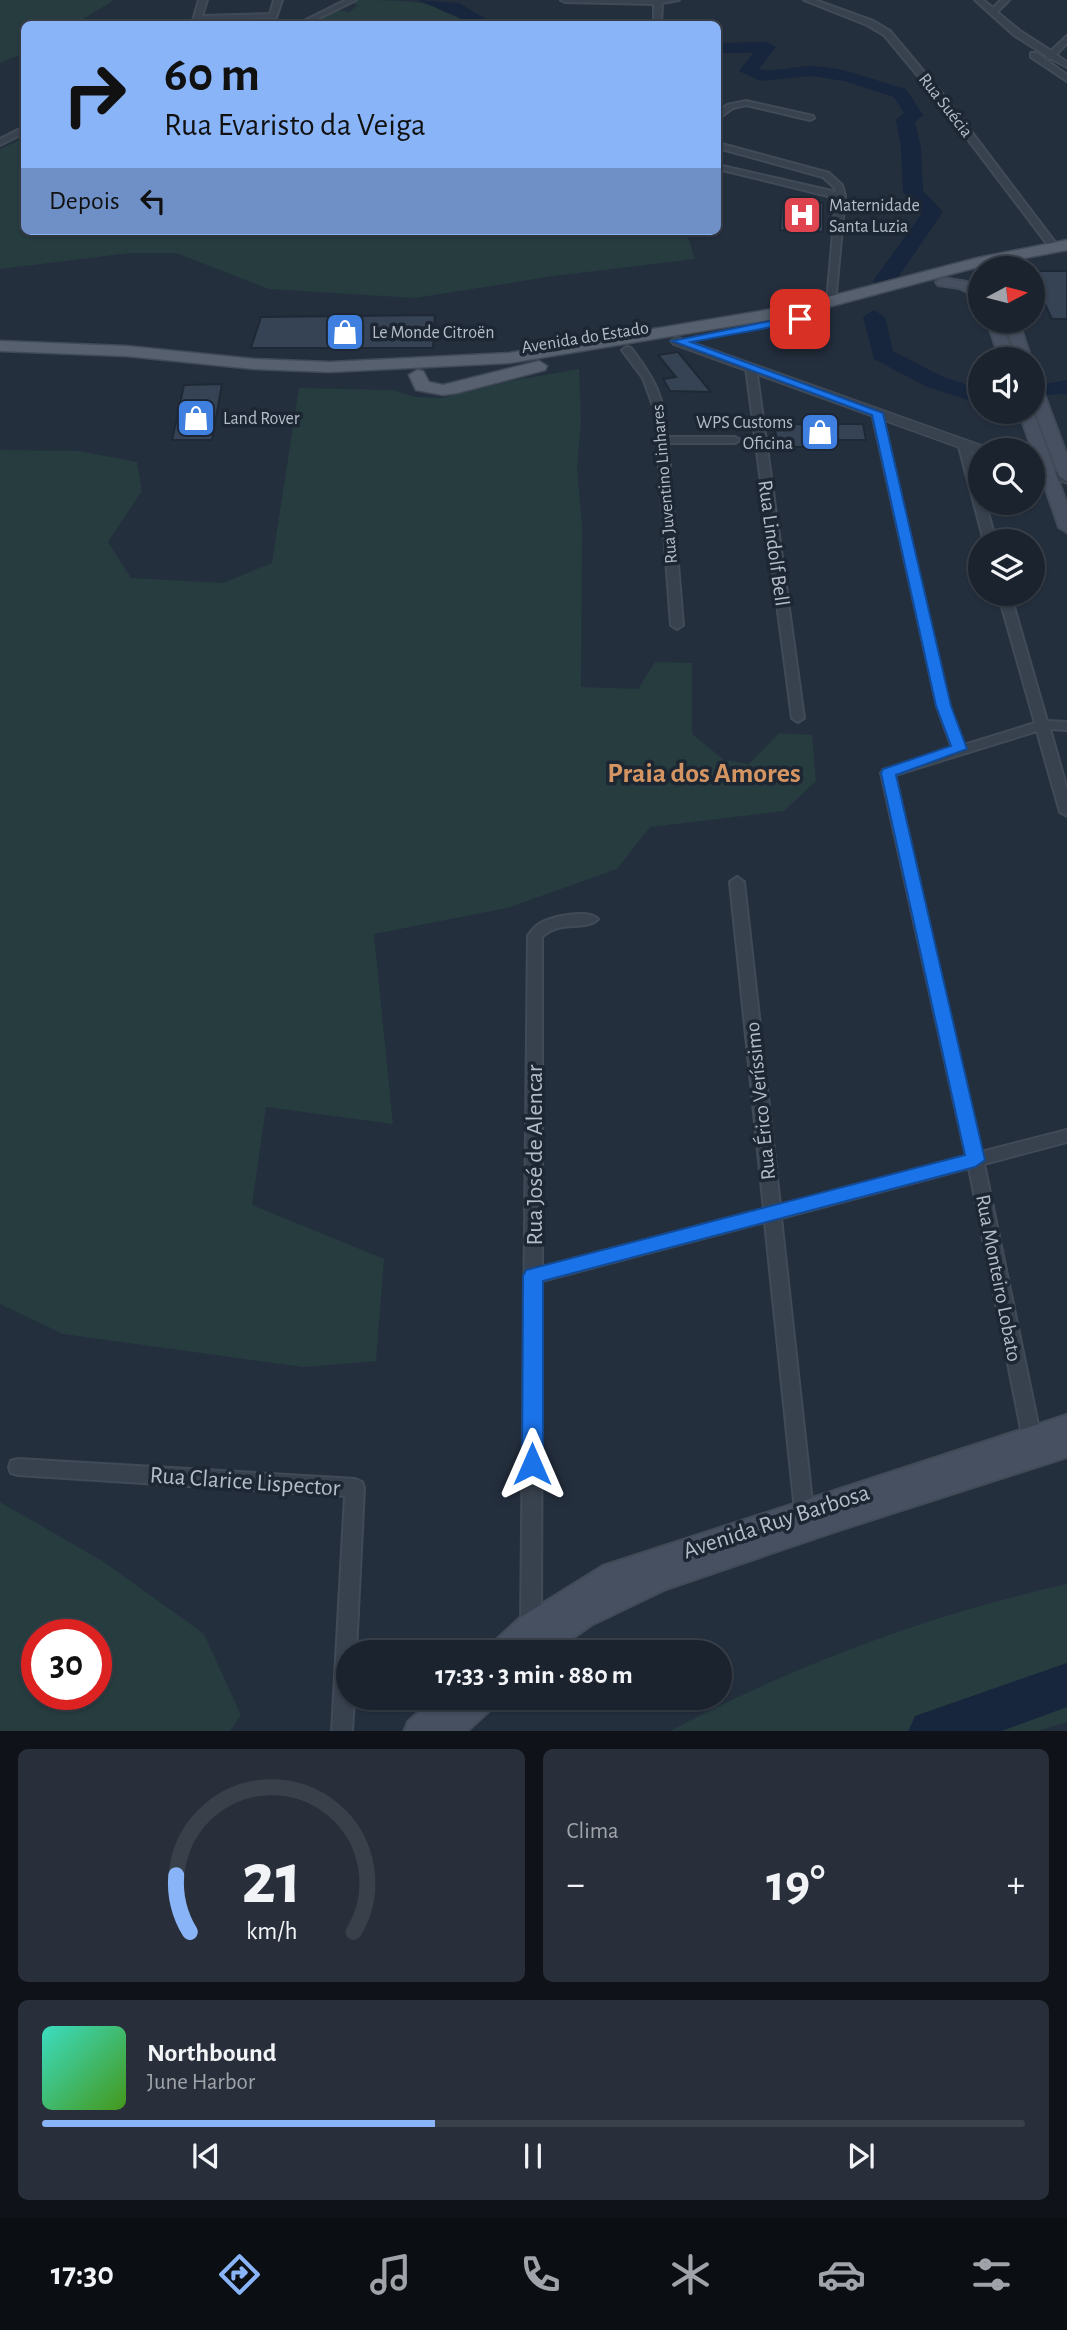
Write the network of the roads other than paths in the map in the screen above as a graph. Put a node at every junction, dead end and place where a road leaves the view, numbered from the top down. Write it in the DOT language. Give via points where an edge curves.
graph roads {
  1 [pos="203,0"];
  2 [pos="278,0"];
  3 [pos="352,0"];
  4 [pos="565,0"];
  5 [pos="675,0"];
  6 [pos="808,0"];
  7 [pos="979,0"];
  8 [pos="1005,0"];
  9 [pos="599,1"];
  10 [pos="658,2"];
  11 [pos="992,13"];
  12 [pos="196,21"];
  13 [pos="308,21"];
  14 [pos="658,21"];
  15 [pos="1067,38"];
  16 [pos="1019,40"];
  17 [pos="1050,57"];
  18 [pos="1067,65"];
  19 [pos="1067,79"];
  20 [pos="721,112"];
  21 [pos="810,118"];
  22 [pos="21,132"];
  23 [pos="0,142"];
  24 [pos="721,147"];
  25 [pos="721,168"];
  26 [pos="841,196"];
  27 [pos="1063,249"];
  28 [pos="1037,256"];
  29 [pos="968,275"];
  30 [pos="943,282"];
  31 [pos="968,290"];
  32 [pos="877,296"];
  33 [pos="832,302"];
  34 [pos="677,341"];
  35 [pos="8,346"];
  36 [pos="627,350"];
  37 [pos="126,352"];
  38 [pos="0,356"];
  39 [pos="107,361"];
  40 [pos="543,364"];
  41 [pos="751,368"];
  42 [pos="423,370"];
  43 [pos="877,413"];
  44 [pos="1045,417"];
  45 [pos="1031,424"];
  46 [pos="662,440"];
  47 [pos="735,440"];
  48 [pos="963,443"];
  49 [pos="968,445"];
  50 [pos="1045,473"];
  51 [pos="1048,474"];
  52 [pos="1067,477"];
  53 [pos="1065,517"];
  54 [pos="987,529"];
  55 [pos="1008,606"];
  56 [pos="677,625"];
  57 [pos="798,718"];
  58 [pos="1041,725"];
  59 [pos="1067,726"];
  60 [pos="959,749"];
  61 [pos="1067,812"];
  62 [pos="737,882"];
  63 [pos="591,919"];
  64 [pos="1067,1136"];
  65 [pos="975,1160"];
  66 [pos="772,1213"];
  67 [pos="533,1276"];
  68 [pos="1067,1426"];
  69 [pos="1067,1446"];
  70 [pos="1033,1447"];
  71 [pos="18,1467"];
  72 [pos="805,1520"];
  73 [pos="536,1640"];
  74 [pos="441,1710"];
  75 [pos="469,1710"];
  76 [pos="342,1731"];
  77 [pos="418,1731"];
  78 [pos="445,1731"];
  1 -- 12 [label="street"];
  2 -- 12 [label="street" via="273,16"];
  3 -- 13 [label="street"];
  4 -- 9 [label="street"];
  5 -- 10 [label="street"];
  6 -- 27 [label="street, Rua Suécia" via="887,33"];
  7 -- 11 [label="street"];
  8 -- 11 [label="street"];
  9 -- 10 [label="street"];
  10 -- 14 [label="street"];
  11 -- 17 [label="street"];
  15 -- 17 [label="street"];
  16 -- 19 [label="street"];
  17 -- 18 [label="street"];
  20 -- 21 [label="street" via="746,103"];
  22 -- 23 [label="street"];
  24 -- 26 [label="street" via="827,175"];
  25 -- 26 [label="street"];
  26 -- 33 [label="street"];
  27 -- 28 [label="main road"];
  27 -- 32 [label="main road" via="977,263"];
  29 -- 30 [label="main road"];
  30 -- 31 [label="main road"];
  30 -- 32 [label="main road"];
  32 -- 33 [label="main road, Avenida do Estado"];
  32 -- 34 [label="main road, Avenida do Estado"];
  33 -- 42 [label="main road, Avenida do Estado" via="577,349"];
  34 -- 36 [label="main road, Avenida do Estado"];
  34 -- 41 [label="street"];
  35 -- 37 [label="main road, Avenida do Estado"];
  36 -- 40 [label="main road, Avenida do Estado"];
  36 -- 46 [label="street, Rua Juventino Linhares" via="655,393"];
  37 -- 39 [label="main road"];
  37 -- 42 [label="main road, Avenida do Estado" via="278,365"];
  38 -- 39 [label="main road, Avenida do Estado"];
  39 -- 42 [label="main road, Avenida do Estado" via="289,374"];
  40 -- 42 [label="main road" via="443,390 422,386"];
  41 -- 43 [label="street"];
  41 -- 57 [label="street, Rua Lindolf Bell"];
  43 -- 48 [label="street"];
  43 -- 60 [label="street" via="943,706"];
  44 -- 52 [label="main road"];
  45 -- 51 [label="main road"];
  46 -- 47 [label="street"];
  46 -- 56 [label="street, Rua Juventino Linhares"];
  48 -- 49 [label="street"];
  48 -- 54 [label="street"];
  50 -- 51 [label="street"];
  51 -- 52 [label="street"];
  51 -- 53 [label="main road"];
  55 -- 58 [label="street"];
  58 -- 59 [label="street"];
  58 -- 60 [label="street"];
  58 -- 61 [label="street"];
  60 -- 65 [label="street, Rua Monteiro Lobato" via="888,773"];
  62 -- 66 [label="street, Rua Érico Veríssimo"];
  63 -- 67 [label="street, Rua José de Alencar" via="553,922 535,936"];
  64 -- 65 [label="street"];
  65 -- 66 [label="street"];
  65 -- 70 [label="street, Rua Monteiro Lobato"];
  66 -- 67 [label="street"];
  66 -- 72 [label="street, Rua Érico Veríssimo"];
  67 -- 73 [label="street, Rua José de Alencar"];
  68 -- 70 [label="main road, Avenida Ruy Barbosa"];
  69 -- 70 [label="main road, Avenida Ruy Barbosa"];
  70 -- 72 [label="main road, Avenida Ruy Barbosa"];
  71 -- 76 [label="street, Rua Clarice Lispector" via="355,1488"];
  72 -- 73 [label="main road, Avenida Ruy Barbosa" via="624,1592"];
  74 -- 77 [label="main road"];
  75 -- 78 [label="main road"];
}
